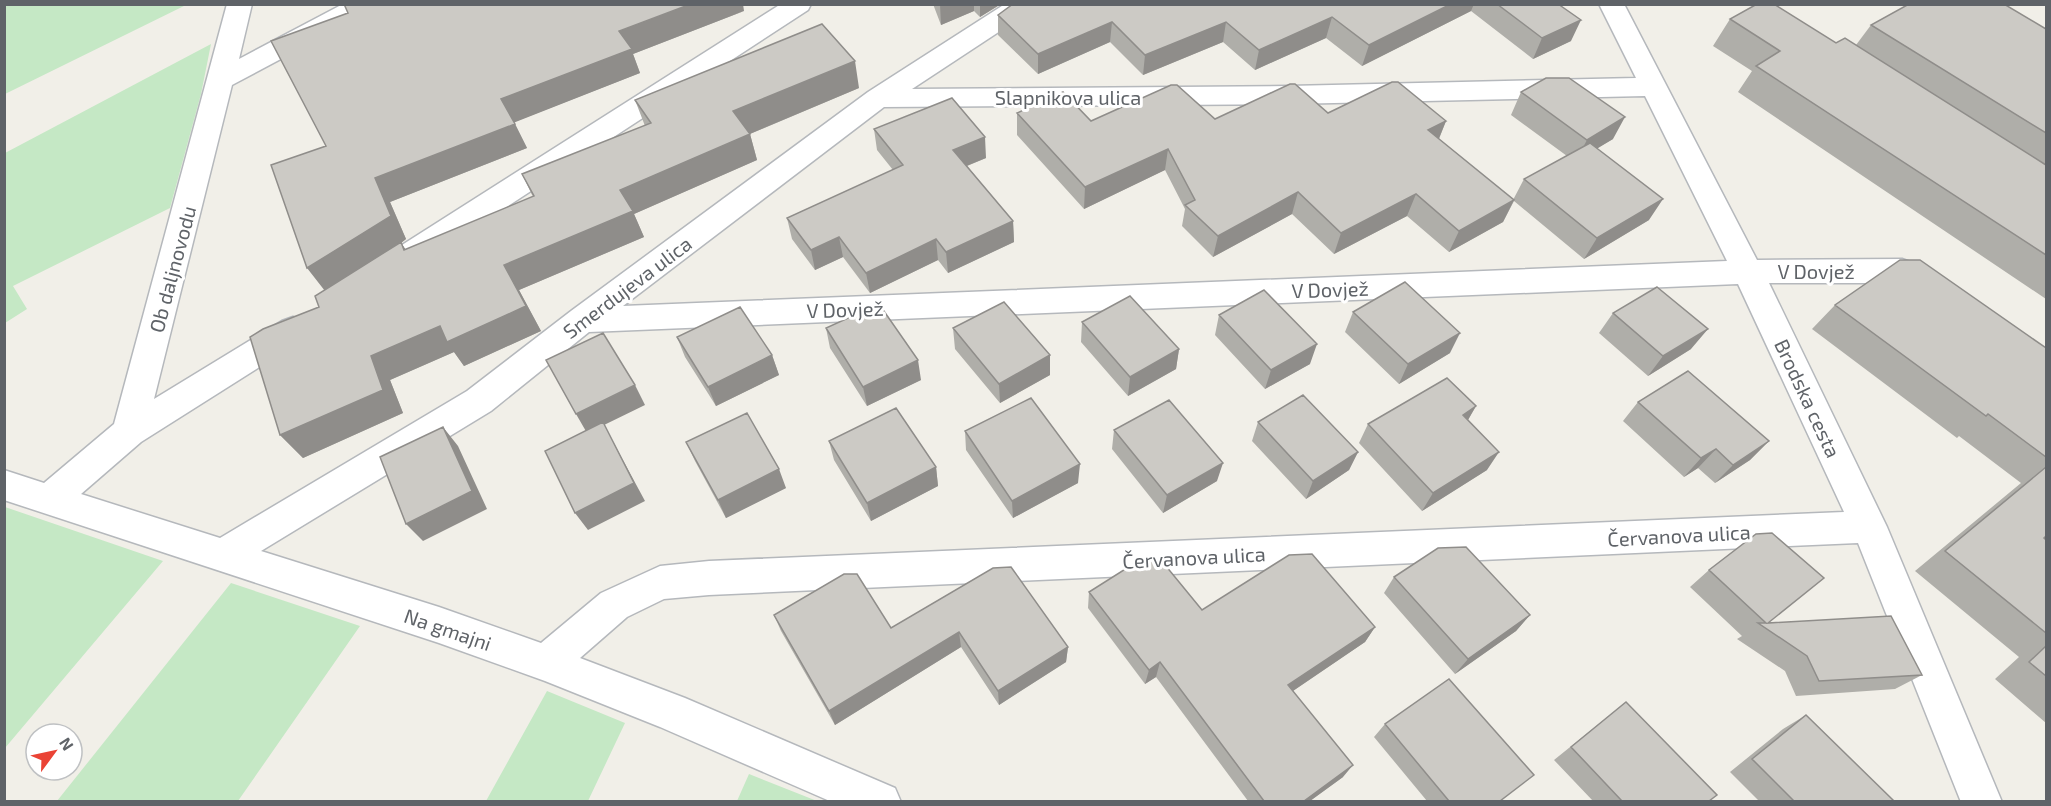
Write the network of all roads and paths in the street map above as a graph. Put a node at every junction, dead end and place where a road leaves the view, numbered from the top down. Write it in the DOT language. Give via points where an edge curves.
graph roads {
  1 [pos="240,4"];
  2 [pos="364,4"];
  3 [pos="800,4"];
  4 [pos="1023,4"];
  5 [pos="1611,4"];
  6 [pos="222,79"];
  7 [pos="1654,87"];
  8 [pos="878,98"];
  9 [pos="1748,272"];
  10 [pos="377,276"];
  11 [pos="1950,305"];
  12 [pos="316,315"];
  13 [pos="582,320"];
  14 [pos="129,432"];
  15 [pos="4,485"];
  16 [pos="50,499"];
  17 [pos="1869,526"];
  18 [pos="222,556"];
  19 [pos="546,663"];
  20 [pos="881,801"];
  21 [pos="1982,801"];
  1 -- 6 [label="street, Ob daljnovodu"];
  2 -- 6 [label="street"];
  3 -- 10 [label="street"];
  4 -- 8 [label="street, Smerdujeva ulica"];
  5 -- 7 [label="street, Brodska cesta"];
  6 -- 14 [label="street, Ob daljnovodu"];
  7 -- 8 [label="street, Slapnikova ulica"];
  7 -- 9 [label="street, Brodska cesta"];
  8 -- 13 [label="street, Smerdujeva ulica"];
  9 -- 11 [label="street, V Dovjež" via="1902,271"];
  9 -- 13 [label="street, V Dovjež"];
  9 -- 17 [label="street, Brodska cesta"];
  12 -- 14 [label="street"];
  13 -- 18 [label="street, Smerdujeva ulica" via="479,401"];
  14 -- 16 [label="street"];
  15 -- 16 [label="street, Na gmajni"];
  16 -- 18 [label="street, Na gmajni"];
  17 -- 19 [label="street, Červanova ulica" via="660,583 614,605"];
  17 -- 21 [label="street, Brodska cesta"];
  18 -- 19 [label="street, Na gmajni"];
  19 -- 20 [label="street, Na gmajni"];
}
